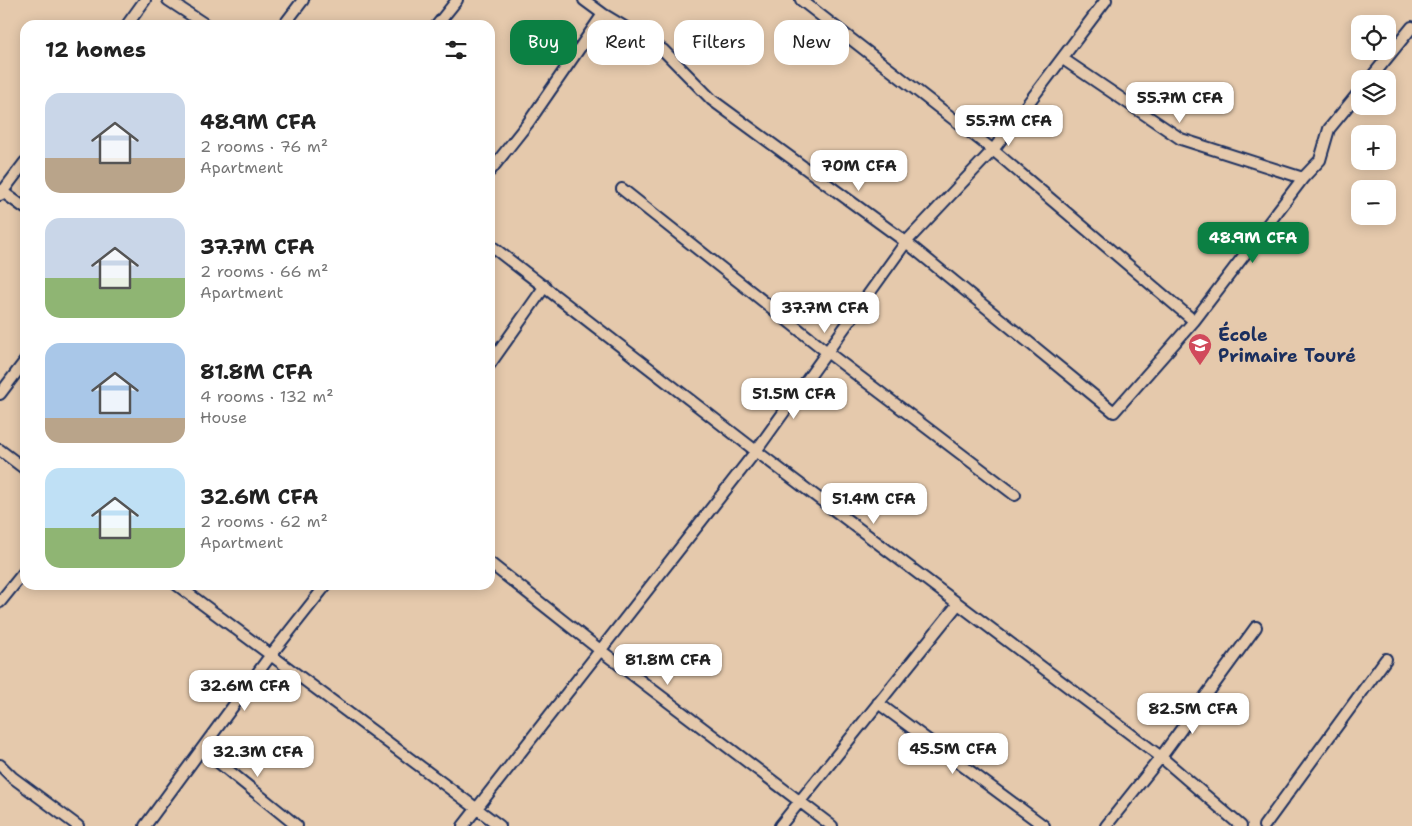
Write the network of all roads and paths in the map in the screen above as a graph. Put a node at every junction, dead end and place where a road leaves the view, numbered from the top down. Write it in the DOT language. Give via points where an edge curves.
graph roads {
  1 [pos="145,0"];
  2 [pos="168,0"];
  3 [pos="303,0"];
  4 [pos="457,0"];
  5 [pos="584,0"];
  6 [pos="801,0"];
  7 [pos="1106,0"];
  8 [pos="603,14"];
  9 [pos="131,20"];
  10 [pos="198,20"];
  11 [pos="288,20"];
  12 [pos="441,20"];
  13 [pos="1412,27"];
  14 [pos="1063,59"];
  15 [pos="1377,70"];
  16 [pos="1351,102"];
  17 [pos="993,150"];
  18 [pos="495,165"];
  19 [pos="20,168"];
  20 [pos="1303,178"];
  21 [pos="622,190"];
  22 [pos="1,192"];
  23 [pos="20,205"];
  24 [pos="906,242"];
  25 [pos="495,249"];
  26 [pos="545,286"];
  27 [pos="1194,321"];
  28 [pos="827,352"];
  29 [pos="495,357"];
  30 [pos="20,368"];
  31 [pos="0,394"];
  32 [pos="0,450"];
  33 [pos="756,451"];
  34 [pos="20,465"];
  35 [pos="1015,495"];
  36 [pos="495,568"];
  37 [pos="20,577"];
  38 [pos="184,590"];
  39 [pos="322,590"];
  40 [pos="0,602"];
  41 [pos="958,604"];
  42 [pos="1256,627"];
  43 [pos="600,650"];
  44 [pos="270,656"];
  45 [pos="1386,659"];
  46 [pos="878,703"];
  47 [pos="202,749"];
  48 [pos="1161,758"];
  49 [pos="0,765"];
  50 [pos="800,800"];
  51 [pos="477,808"];
  52 [pos="78,826"];
  53 [pos="145,826"];
  54 [pos="297,826"];
  55 [pos="463,826"];
  56 [pos="500,826"];
  57 [pos="780,826"];
  58 [pos="832,826"];
  59 [pos="1044,826"];
  60 [pos="1106,826"];
  61 [pos="1241,826"];
  62 [pos="1264,826"];
  1 -- 9 [label="street"];
  2 -- 10 [label="street"];
  3 -- 11 [label="street"];
  4 -- 12 [label="street"];
  5 -- 8 [label="street"];
  6 -- 17 [label="street"];
  7 -- 14 [label="street"];
  8 -- 18 [label="street" via="528,123"];
  8 -- 24 [label="street" via="662,50 712,100"];
  13 -- 15 [label="street"];
  14 -- 17 [label="street"];
  14 -- 20 [label="street" via="1180,139"];
  16 -- 20 [label="street" via="1329,129 1320,160"];
  17 -- 24 [label="street"];
  17 -- 27 [label="street"];
  19 -- 22 [label="street"];
  20 -- 27 [label="street"];
  21 -- 28 [label="street"];
  22 -- 23 [label="street"];
  24 -- 27 [label="street" via="1114,412"];
  24 -- 28 [label="street"];
  25 -- 26 [label="street"];
  26 -- 29 [label="street"];
  26 -- 33 [label="street"];
  28 -- 33 [label="street"];
  28 -- 35 [label="street"];
  30 -- 31 [label="street"];
  32 -- 34 [label="street"];
  33 -- 41 [label="street"];
  33 -- 43 [label="street"];
  36 -- 43 [label="street"];
  37 -- 40 [label="street"];
  38 -- 44 [label="street"];
  39 -- 44 [label="street"];
  41 -- 46 [label="street"];
  41 -- 48 [label="street"];
  42 -- 48 [label="street"];
  43 -- 50 [label="street"];
  43 -- 51 [label="street"];
  44 -- 47 [label="street"];
  44 -- 51 [label="street"];
  45 -- 62 [label="street"];
  46 -- 50 [label="street"];
  46 -- 59 [label="street"];
  47 -- 53 [label="street"];
  47 -- 54 [label="street"];
  48 -- 60 [label="street"];
  48 -- 61 [label="street"];
  49 -- 52 [label="street"];
  50 -- 57 [label="street"];
  50 -- 58 [label="street"];
  51 -- 55 [label="street"];
  51 -- 56 [label="street"];
}
